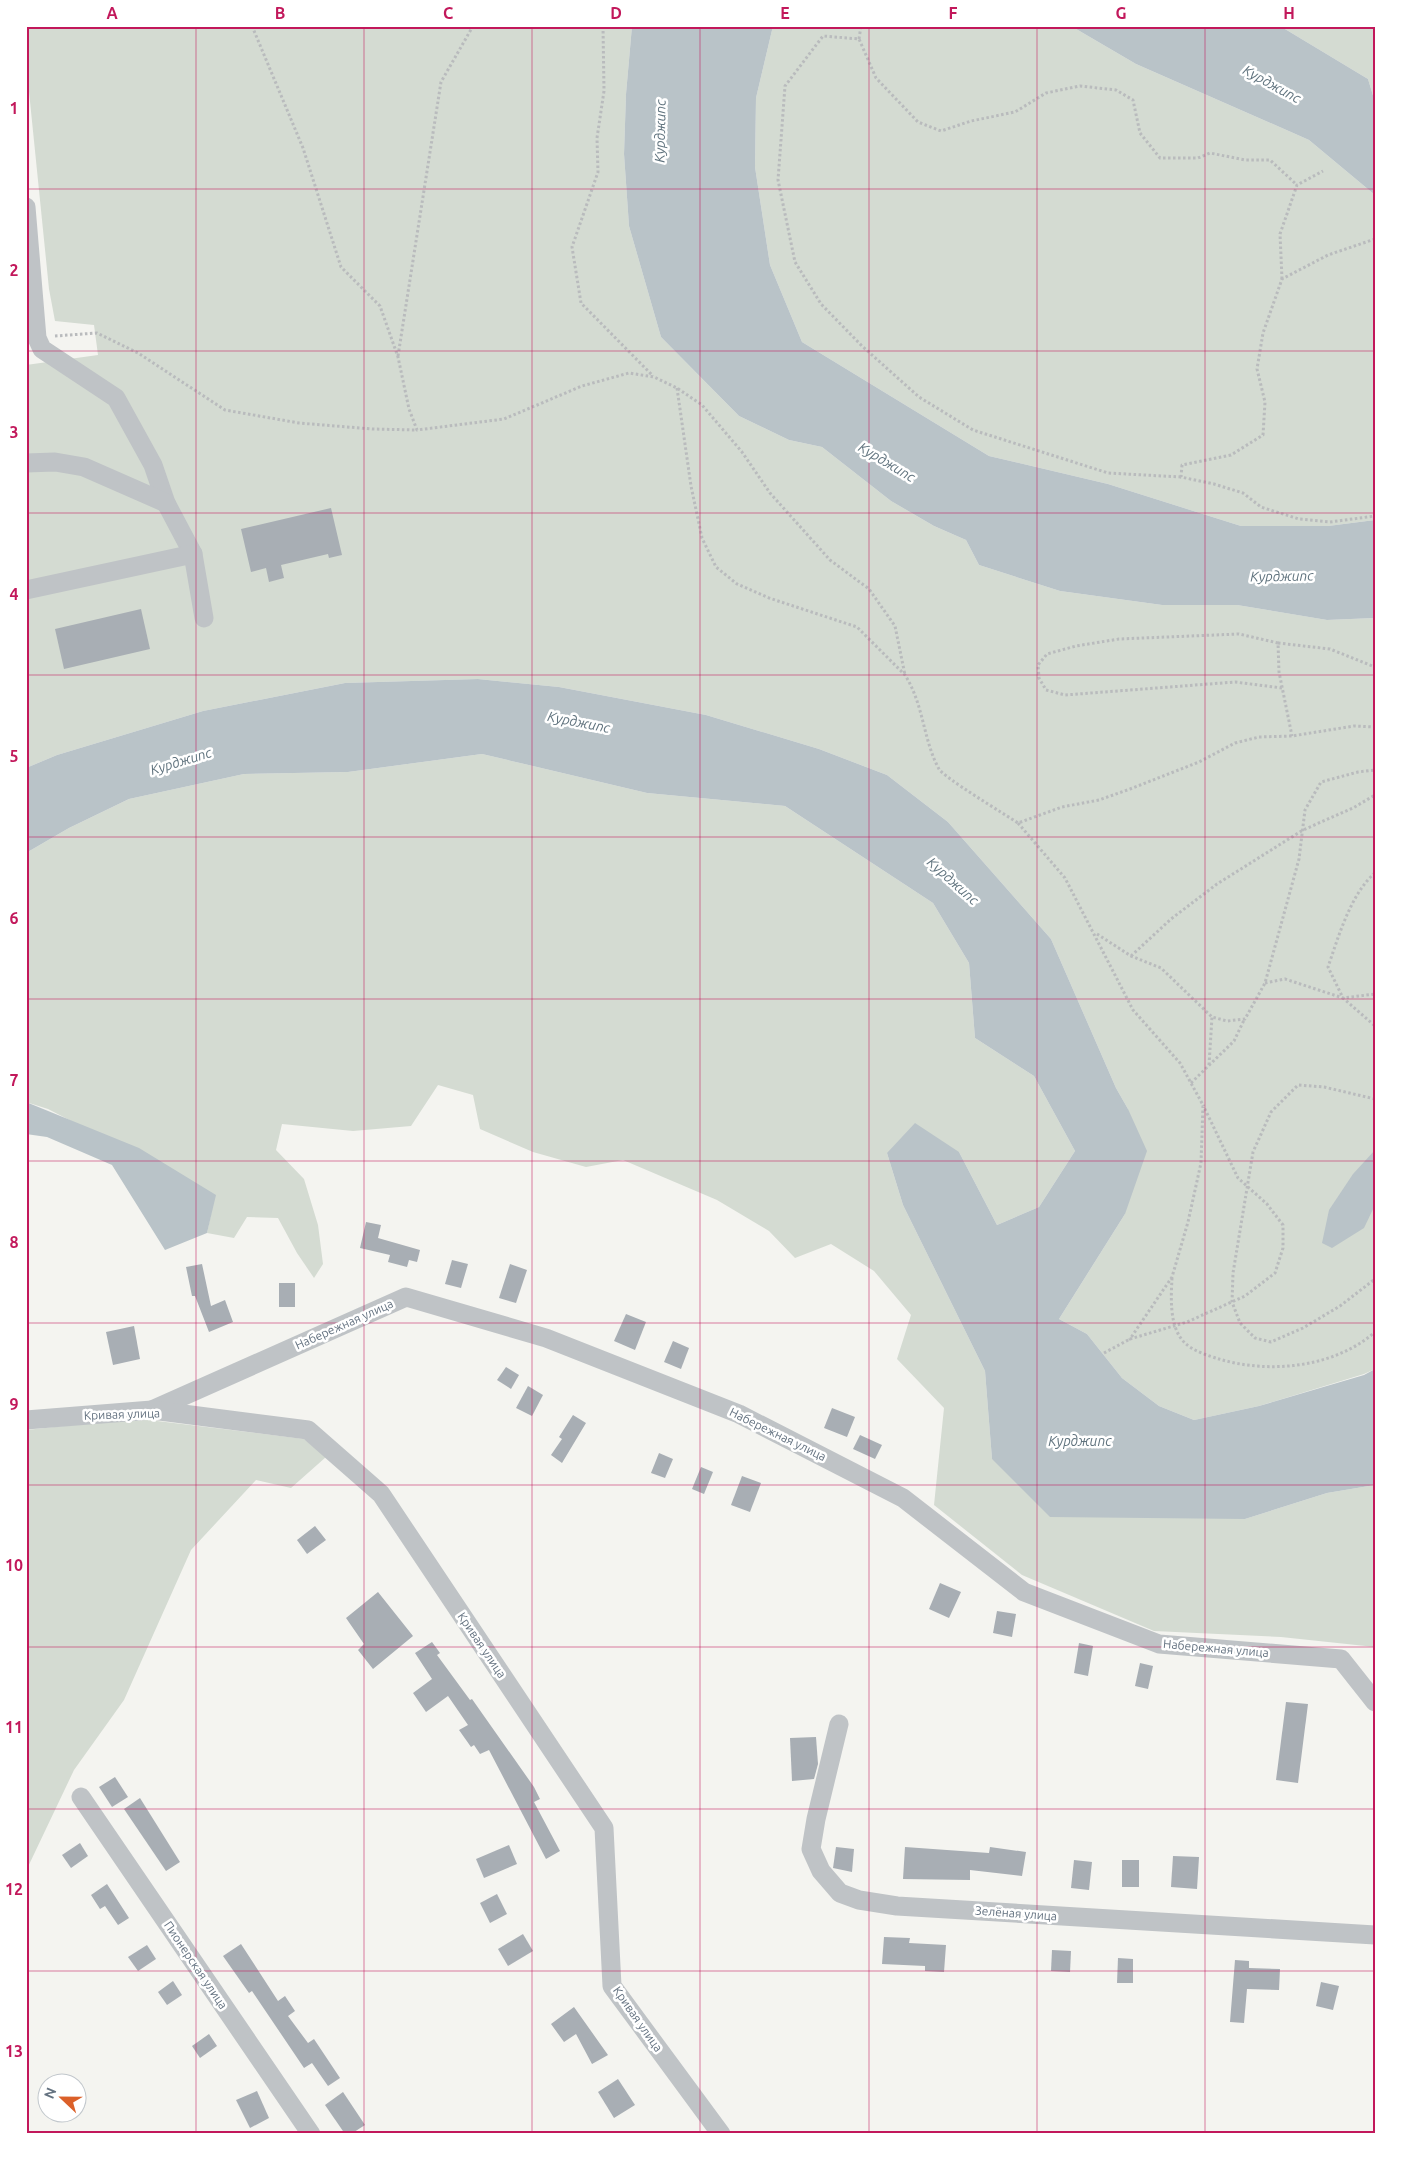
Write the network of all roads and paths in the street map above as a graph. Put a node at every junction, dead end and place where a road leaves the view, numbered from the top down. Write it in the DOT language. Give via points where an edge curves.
graph roads {
  1 [pos="252,26"];
  2 [pos="473,26"];
  3 [pos="603,26"];
  4 [pos="861,26"];
  5 [pos="858,39"];
  6 [pos="1322,171"];
  7 [pos="1297,185"];
  8 [pos="26,207"];
  9 [pos="1375,239"];
  10 [pos="1282,279"];
  11 [pos="37,338"];
  12 [pos="398,356"];
  13 [pos="654,377"];
  14 [pos="677,388"];
  15 [pos="418,430"];
  16 [pos="26,464"];
  17 [pos="1181,477"];
  18 [pos="166,503"];
  19 [pos="1375,516"];
  20 [pos="193,554"];
  21 [pos="26,590"];
  22 [pos="204,618"];
  23 [pos="1278,643"];
  24 [pos="1375,667"];
  25 [pos="905,675"];
  26 [pos="1282,688"];
  27 [pos="1375,727"];
  28 [pos="1292,736"];
  29 [pos="1375,770"];
  30 [pos="1375,795"];
  31 [pos="1018,823"];
  32 [pos="1303,830"];
  33 [pos="1375,873"];
  34 [pos="1096,933"];
  35 [pos="1132,956"];
  36 [pos="1266,983"];
  37 [pos="1375,994"];
  38 [pos="1343,998"];
  39 [pos="1212,1018"];
  40 [pos="1245,1019"];
  41 [pos="1375,1026"];
  42 [pos="1209,1065"];
  43 [pos="1191,1083"];
  44 [pos="1375,1099"];
  45 [pos="1203,1105"];
  46 [pos="1246,1185"];
  47 [pos="1172,1277"];
  48 [pos="1375,1279"];
  49 [pos="1232,1302"];
  50 [pos="1176,1326"];
  51 [pos="1375,1332"];
  52 [pos="1130,1339"];
  53 [pos="1104,1353"];
  54 [pos="152,1410"];
  55 [pos="26,1420"];
  56 [pos="1375,1702"];
  57 [pos="839,1724"];
  58 [pos="81,1797"];
  59 [pos="1375,1935"];
  60 [pos="311,2134"];
  61 [pos="720,2134"];
  1 -- 12 [label="path" via="303,148 342,267 380,306"];
  2 -- 12 [label="path" via="441,82"];
  3 -- 13 [label="path" via="604,91 597,138 598,172 572,247 581,303"];
  4 -- 5 [label="path"];
  5 -- 7 [label="path" via="876,78 918,122 941,131 1015,112 1046,93 1080,86 1116,90 1133,100 1140,133 1160,158 1198,158 1210,153 1245,160 1270,160"];
  5 -- 17 [label="path" via="823,36 785,86 778,180 795,262 821,304 919,397 973,430 1108,473"];
  6 -- 7 [label="path"];
  7 -- 10 [label="path" via="1280,234"];
  8 -- 11 [label="street"];
  9 -- 10 [label="path" via="1328,255"];
  10 -- 17 [label="path" via="1263,333 1257,369 1266,402 1263,435 1231,455 1182,464"];
  11 -- 15 [label="path" via="98,334 138,353 225,410 299,423"];
  11 -- 18 [label="street" via="42,349 116,398 153,464"];
  12 -- 15 [label="path" via="409,409"];
  13 -- 14 [label="path"];
  13 -- 15 [label="path" via="629,373 582,386 504,419"];
  14 -- 25 [label="path" via="702,405 742,452 770,493 830,560 868,589 895,626"];
  14 -- 25 [label="path" via="702,538 716,567 737,584 769,598 857,627"];
  16 -- 18 [label="street" via="55,462 84,467"];
  17 -- 19 [label="path" via="1243,493 1262,507 1299,519 1330,522"];
  18 -- 20 [label="street"];
  20 -- 21 [label="street"];
  20 -- 22 [label="street"];
  23 -- 24 [label="path" via="1330,650"];
  23 -- 26 [label="path"];
  23 -- 26 [label="path" via="1239,634 1119,638 1046,654 1038,665 1039,678 1046,690 1065,695 1235,682"];
  25 -- 31 [label="path" via="923,716 939,771"];
  26 -- 28 [label="path"];
  27 -- 28 [label="path" via="1354,726"];
  28 -- 31 [label="path" via="1259,737 1235,743 1198,762 1130,789 1099,800 1062,807"];
  29 -- 32 [label="path" via="1321,782 1305,810"];
  30 -- 32 [label="path"];
  31 -- 34 [label="path" via="1065,878"];
  32 -- 35 [label="path" via="1217,884 1171,919"];
  32 -- 36 [label="path" via="1299,860"];
  33 -- 38 [label="path" via="1363,883 1338,936 1328,967"];
  34 -- 35 [label="path"];
  34 -- 43 [label="path" via="1133,1010 1180,1063"];
  35 -- 39 [label="path" via="1161,968"];
  36 -- 38 [label="path" via="1284,979"];
  36 -- 40 [label="path"];
  37 -- 38 [label="path"];
  38 -- 41 [label="path"];
  39 -- 40 [label="path" via="1227,1021"];
  39 -- 42 [label="path"];
  40 -- 42 [label="path" via="1234,1041"];
  42 -- 43 [label="path"];
  43 -- 45 [label="path"];
  44 -- 46 [label="path" via="1324,1087 1298,1085 1271,1112 1253,1152"];
  45 -- 46 [label="path" via="1238,1178"];
  45 -- 47 [label="path" via="1201,1163"];
  46 -- 49 [label="path"];
  46 -- 49 [label="path" via="1268,1204 1283,1224 1283,1248 1275,1273"];
  47 -- 50 [label="path" via="1171,1306"];
  47 -- 52 [label="path"];
  48 -- 49 [label="path" via="1340,1306 1272,1342 1255,1338 1240,1323"];
  49 -- 50 [label="path"];
  50 -- 51 [label="path" via="1185,1343 1207,1356 1261,1368 1305,1364 1345,1350"];
  50 -- 52 [label="path"];
  52 -- 53 [label="path"];
  54 -- 55 [label="street, Кривая улица"];
  54 -- 56 [label="street, Набережная улица" via="406,1297 546,1338 740,1414 903,1498 1024,1592 1159,1644 1341,1659"];
  54 -- 61 [label="street, Кривая улица" via="308,1430 381,1494 604,1828 612,1986"];
  57 -- 59 [label="street, Зелёная улица" via="816,1818 812,1850 821,1871 840,1892 859,1900 897,1906"];
  58 -- 60 [label="street, Пионерская улица"];
}
